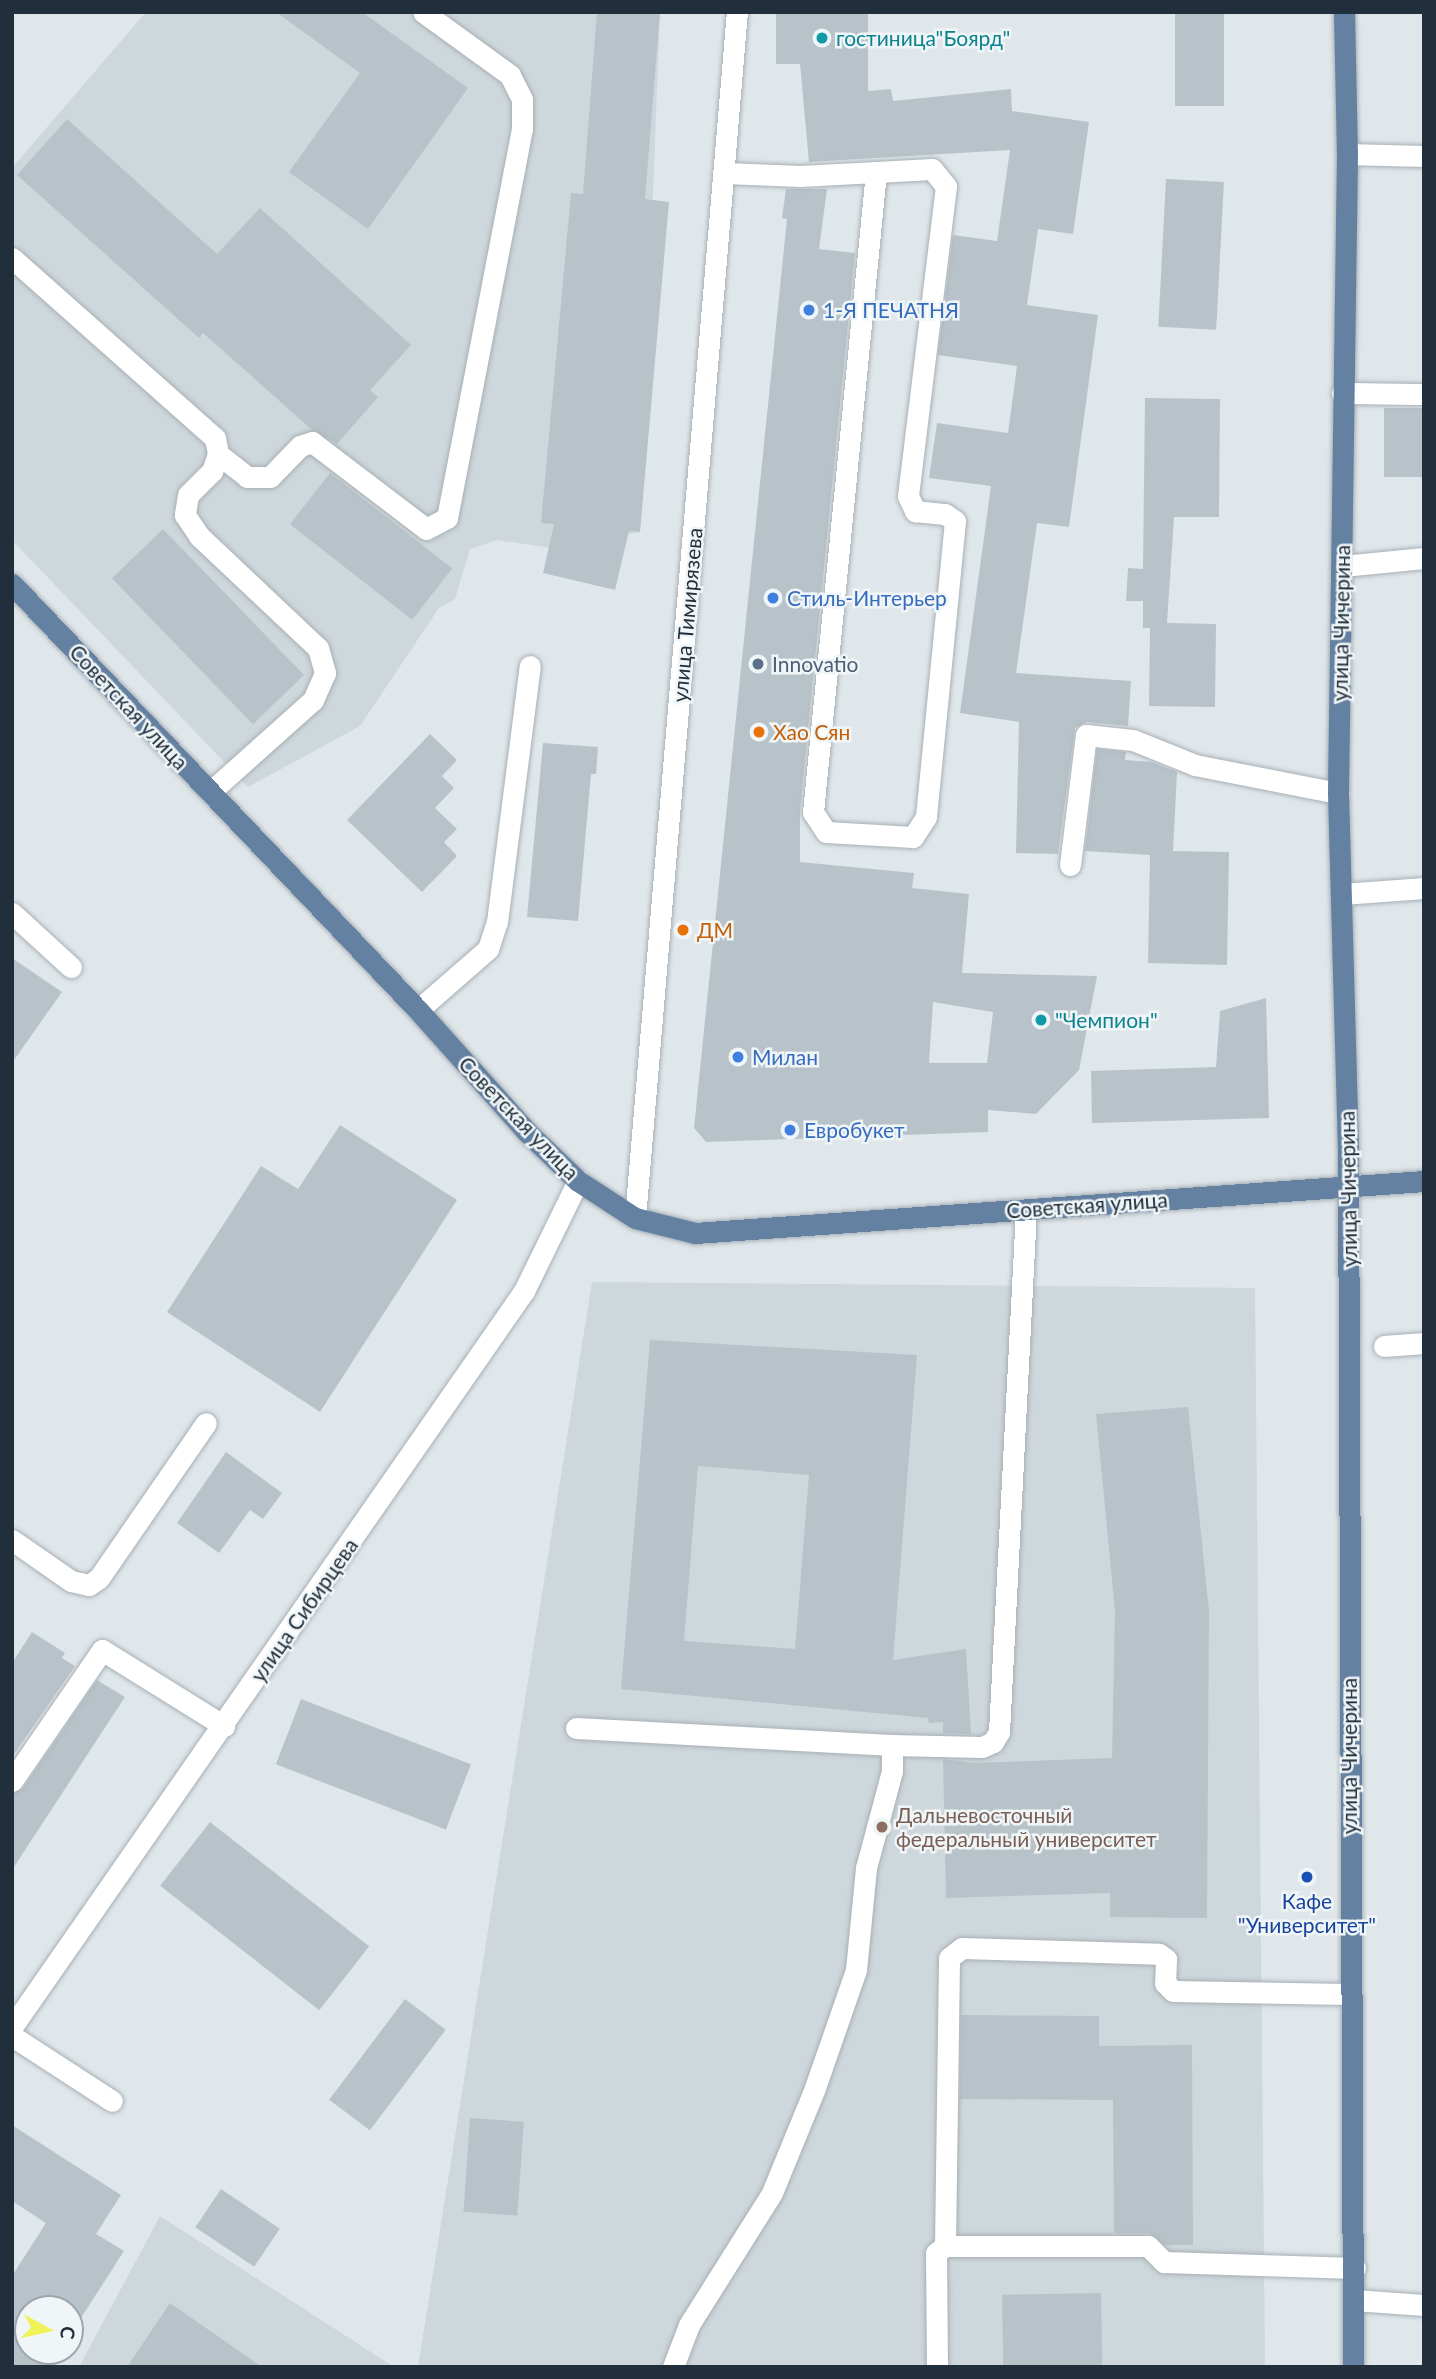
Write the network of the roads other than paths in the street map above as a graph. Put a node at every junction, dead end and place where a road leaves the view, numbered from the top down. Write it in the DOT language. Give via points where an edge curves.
graph roads {
  1 [pos="423,12"];
  2 [pos="737,12"];
  3 [pos="1344,12"];
  4 [pos="1348,154"];
  5 [pos="1424,156"];
  6 [pos="876,172"];
  7 [pos="725,173"];
  8 [pos="12,258"];
  9 [pos="1342,393"];
  10 [pos="1424,394"];
  11 [pos="218,453"];
  12 [pos="1424,558"];
  13 [pos="1343,566"];
  14 [pos="12,584"];
  15 [pos="530,666"];
  16 [pos="210,792"];
  17 [pos="1338,793"];
  18 [pos="1070,865"];
  19 [pos="1424,888"];
  20 [pos="1342,894"];
  21 [pos="12,913"];
  22 [pos="71,967"];
  23 [pos="418,1010"];
  24 [pos="578,1181"];
  25 [pos="1424,1181"];
  26 [pos="1348,1186"];
  27 [pos="1026,1210"];
  28 [pos="635,1218"];
  29 [pos="1424,1343"];
  30 [pos="1384,1346"];
  31 [pos="206,1423"];
  32 [pos="12,1539"];
  33 [pos="225,1726"];
  34 [pos="576,1728"];
  35 [pos="892,1745"];
  36 [pos="12,1782"];
  37 [pos="1349,1994"];
  38 [pos="12,2027"];
  39 [pos="12,2036"];
  40 [pos="112,2101"];
  41 [pos="944,2246"];
  42 [pos="1355,2268"];
  43 [pos="1354,2300"];
  44 [pos="1424,2305"];
  45 [pos="673,2367"];
  46 [pos="936,2367"];
  47 [pos="1353,2367"];
  1 -- 11 [label="street" via="510,75 522,99 522,130 447,518 426,529 312,442 300,446 270,477 247,477"];
  2 -- 7 [label="street, улица Тимирязева"];
  3 -- 4 [label="main road, улица Чичерина"];
  4 -- 5 [label="street"];
  4 -- 9 [label="main road, улица Чичерина"];
  6 -- 6 [label="street" via="932,169 946,186 908,496 915,511 945,514 955,521 926,817 913,837 825,832 813,812"];
  6 -- 7 [label="street"];
  7 -- 28 [label="street, улица Тимирязева"];
  8 -- 11 [label="street" via="215,438"];
  9 -- 10 [label="street"];
  9 -- 13 [label="main road, улица Чичерина"];
  11 -- 16 [label="street" via="212,471 188,495 185,516 199,536 318,648 325,673 313,700"];
  12 -- 13 [label="street"];
  13 -- 17 [label="main road, улица Чичерина"];
  14 -- 16 [label="main road, Советская улица"];
  15 -- 23 [label="street" via="491,940 488,949"];
  16 -- 23 [label="main road, Советская улица"];
  17 -- 18 [label="street" via="1195,765 1133,740 1086,735"];
  17 -- 20 [label="main road, улица Чичерина"];
  19 -- 20 [label="street"];
  20 -- 26 [label="main road, улица Чичерина"];
  21 -- 22 [label="street"];
  23 -- 24 [label="main road, Советская улица" via="526,1131"];
  24 -- 28 [label="main road, Советская улица"];
  24 -- 33 [label="street, улица Сибирцева" via="524,1291"];
  25 -- 26 [label="main road, Советская улица"];
  26 -- 27 [label="main road, Советская улица"];
  26 -- 37 [label="main road, улица Чичерина"];
  27 -- 28 [label="main road, Советская улица" via="695,1233"];
  27 -- 35 [label="street" via="999,1732 993,1742 982,1747"];
  29 -- 30 [label="street"];
  31 -- 32 [label="street" via="99,1578 89,1585 71,1581"];
  33 -- 36 [label="street" via="102,1650"];
  33 -- 38 [label="street, улица Сибирцева"];
  34 -- 35 [label="street"];
  35 -- 45 [label="street" via="892,1771 866,1868 856,1970 815,2088 772,2193 689,2325"];
  37 -- 41 [label="street" via="1173,1991 1165,1983 1166,1959 1159,1954 962,1948 949,1958"];
  37 -- 42 [label="main road, улица Чичерина"];
  39 -- 40 [label="street"];
  41 -- 42 [label="street" via="1148,2246 1164,2262"];
  41 -- 46 [label="street" via="936,2253"];
  42 -- 43 [label="main road, улица Чичерина"];
  43 -- 44 [label="street"];
  43 -- 47 [label="main road, улица Чичерина"];
}
